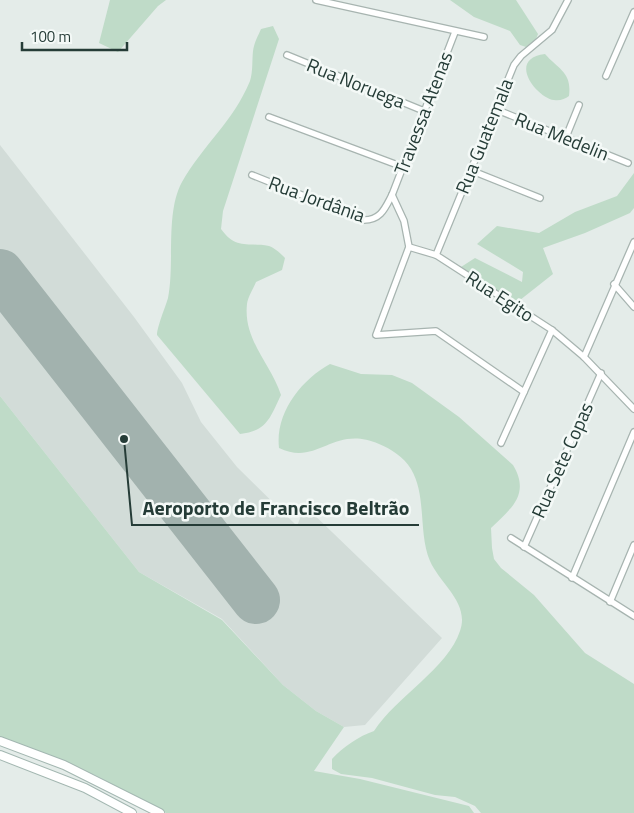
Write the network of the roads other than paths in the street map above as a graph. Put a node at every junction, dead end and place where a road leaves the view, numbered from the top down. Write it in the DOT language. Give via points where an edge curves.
graph roads {
  1 [pos="316,0"];
  2 [pos="568,0"];
  3 [pos="634,12"];
  4 [pos="455,32"];
  5 [pos="484,37"];
  6 [pos="287,56"];
  7 [pos="606,76"];
  8 [pos="579,105"];
  9 [pos="495,109"];
  10 [pos="424,111"];
  11 [pos="269,117"];
  12 [pos="566,138"];
  13 [pos="628,163"];
  14 [pos="403,167"];
  15 [pos="470,170"];
  16 [pos="252,175"];
  17 [pos="392,195"];
  18 [pos="540,198"];
  19 [pos="380,215"];
  20 [pos="634,242"];
  21 [pos="409,247"];
  22 [pos="436,255"];
  23 [pos="614,284"];
  24 [pos="634,307"];
  25 [pos="552,330"];
  26 [pos="584,357"];
  27 [pos="601,373"];
  28 [pos="524,392"];
  29 [pos="634,410"];
  30 [pos="634,432"];
  31 [pos="501,443"];
  32 [pos="511,538"];
  33 [pos="634,545"];
  34 [pos="524,547"];
  35 [pos="572,578"];
  36 [pos="610,602"];
  37 [pos="634,616"];
  38 [pos="0,741"];
  39 [pos="0,755"];
  40 [pos="132,813"];
  41 [pos="160,813"];
  1 -- 4 [label="street"];
  2 -- 9 [label="street, Rua Guatemala" via="552,30 517,60"];
  3 -- 7 [label="street"];
  4 -- 5 [label="street"];
  4 -- 10 [label="street, Travessa Atenas"];
  6 -- 10 [label="street, Rua Noruega"];
  8 -- 12 [label="street"];
  9 -- 12 [label="street, Rua Medelin"];
  9 -- 15 [label="street, Rua Guatemala"];
  10 -- 14 [label="street, Travessa Atenas"];
  11 -- 14 [label="street"];
  12 -- 13 [label="street, Rua Medelin"];
  14 -- 17 [label="street, Travessa Atenas"];
  15 -- 18 [label="street"];
  15 -- 22 [label="street, Rua Guatemala"];
  16 -- 19 [label="street, Rua Jordânia" via="364,220 373,220"];
  17 -- 19 [label="street, Travessa Atenas"];
  17 -- 21 [label="street, Travessa Atenas" via="404,221"];
  20 -- 23 [label="street"];
  21 -- 22 [label="street, Rua Egito"];
  21 -- 28 [label="street" via="376,335 436,331"];
  22 -- 25 [label="street, Rua Egito"];
  23 -- 24 [label="street"];
  23 -- 26 [label="street"];
  25 -- 26 [label="street, Rua Egito"];
  25 -- 28 [label="street"];
  26 -- 27 [label="street, Rua Egito"];
  27 -- 29 [label="street, Rua Egito"];
  27 -- 34 [label="street, Rua Sete Copas"];
  28 -- 31 [label="street"];
  30 -- 35 [label="street"];
  32 -- 34 [label="street"];
  33 -- 36 [label="street"];
  34 -- 35 [label="street"];
  35 -- 36 [label="street"];
  36 -- 37 [label="street"];
  38 -- 41 [label="main road" via="64,765"];
  39 -- 40 [label="main road" via="85,788"];
}
